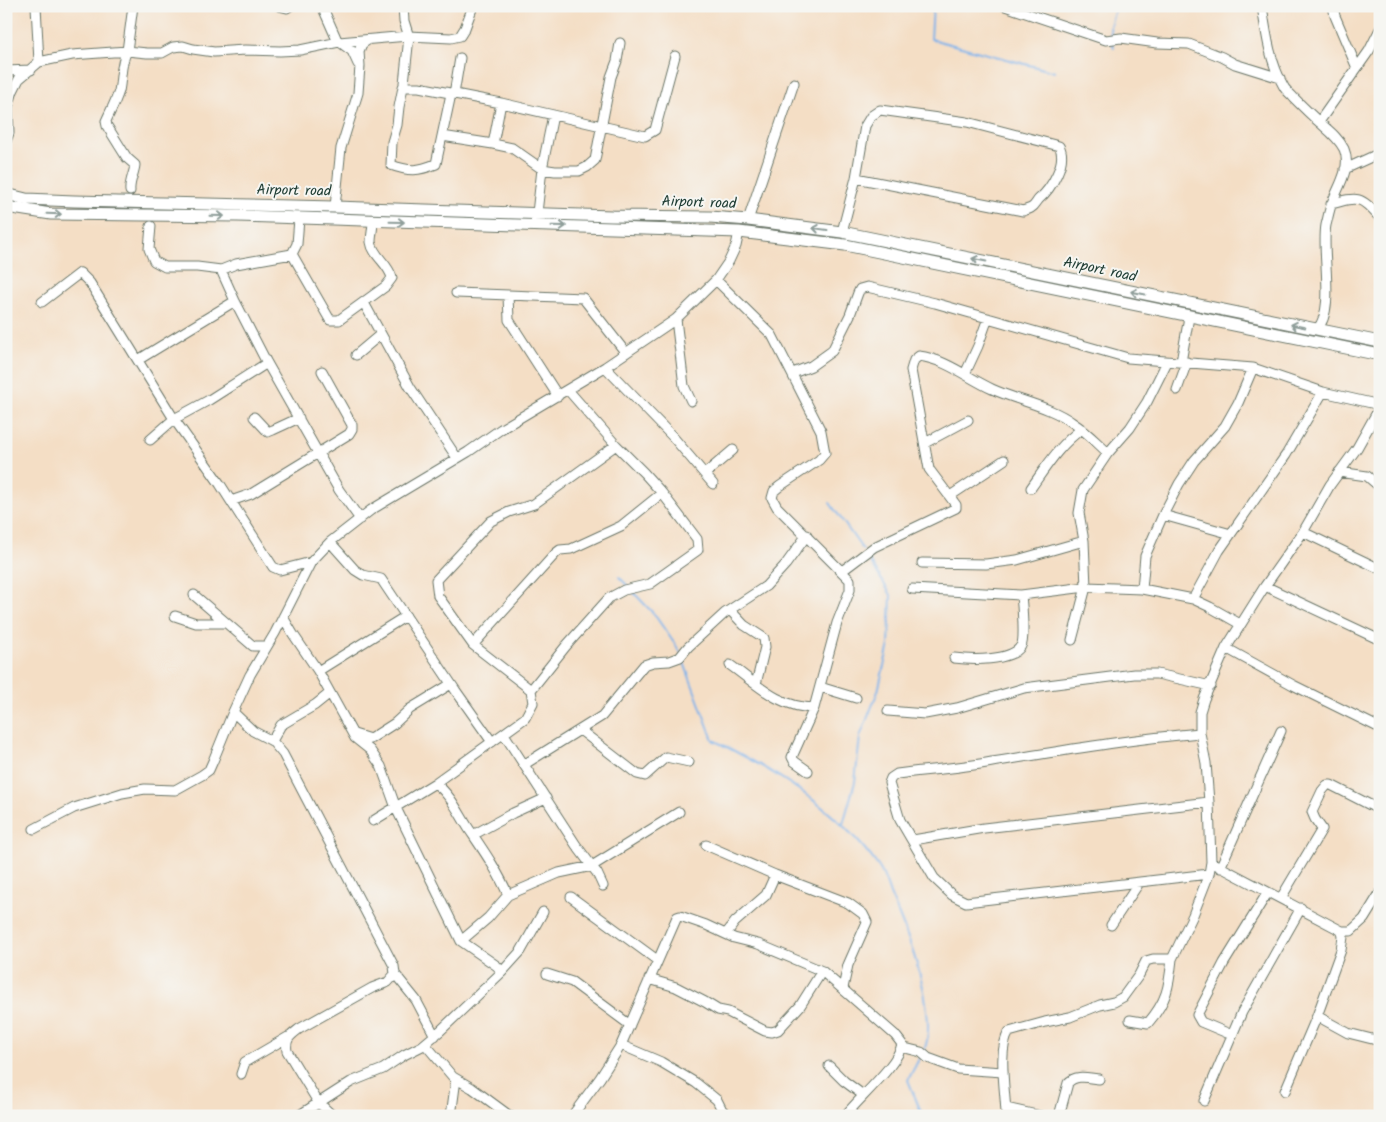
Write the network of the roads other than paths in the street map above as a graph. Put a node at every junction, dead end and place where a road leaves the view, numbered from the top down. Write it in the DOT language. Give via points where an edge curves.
graph roads {
  1 [pos="36,6"];
  2 [pos="133,6"];
  3 [pos="279,6"];
  4 [pos="290,6"];
  5 [pos="322,6"];
  6 [pos="403,6"];
  7 [pos="472,6"];
  8 [pos="1005,6"];
  9 [pos="1262,6"];
  10 [pos="1333,6"];
  11 [pos="1380,29"];
  12 [pos="409,36"];
  13 [pos="368,40"];
  14 [pos="339,42"];
  15 [pos="620,43"];
  16 [pos="127,51"];
  17 [pos="676,56"];
  18 [pos="460,58"];
  19 [pos="39,62"];
  20 [pos="360,66"];
  21 [pos="1357,68"];
  22 [pos="31,70"];
  23 [pos="6,71"];
  24 [pos="1280,78"];
  25 [pos="794,84"];
  26 [pos="408,87"];
  27 [pos="453,94"];
  28 [pos="501,103"];
  29 [pos="553,115"];
  30 [pos="1319,122"];
  31 [pos="602,126"];
  32 [pos="442,136"];
  33 [pos="6,141"];
  34 [pos="493,144"];
  35 [pos="1380,153"];
  36 [pos="542,169"];
  37 [pos="1345,170"];
  38 [pos="856,178"];
  39 [pos="130,191"];
  40 [pos="6,194"];
  41 [pos="1332,204"];
  42 [pos="260,205"];
  43 [pos="6,207"];
  44 [pos="335,207"];
  45 [pos="537,213"];
  46 [pos="260,217"];
  47 [pos="1380,218"];
  48 [pos="299,219"];
  49 [pos="748,220"];
  50 [pos="373,221"];
  51 [pos="611,222"];
  52 [pos="151,226"];
  53 [pos="739,232"];
  54 [pos="842,232"];
  55 [pos="292,254"];
  56 [pos="221,270"];
  57 [pos="1043,279"];
  58 [pos="716,280"];
  59 [pos="456,293"];
  60 [pos="508,295"];
  61 [pos="235,301"];
  62 [pos="42,302"];
  63 [pos="364,302"];
  64 [pos="1189,316"];
  65 [pos="988,318"];
  66 [pos="676,319"];
  67 [pos="1317,329"];
  68 [pos="381,334"];
  69 [pos="1380,342"];
  70 [pos="626,353"];
  71 [pos="356,354"];
  72 [pos="1380,355"];
  73 [pos="138,360"];
  74 [pos="1167,362"];
  75 [pos="1184,362"];
  76 [pos="267,363"];
  77 [pos="605,367"];
  78 [pos="1253,368"];
  79 [pos="322,372"];
  80 [pos="793,373"];
  81 [pos="965,374"];
  82 [pos="568,390"];
  83 [pos="1177,390"];
  84 [pos="1323,392"];
  85 [pos="558,396"];
  86 [pos="691,401"];
  87 [pos="1380,406"];
  88 [pos="254,417"];
  89 [pos="299,418"];
  90 [pos="174,419"];
  91 [pos="968,420"];
  92 [pos="1082,429"];
  93 [pos="150,440"];
  94 [pos="925,443"];
  95 [pos="616,446"];
  96 [pos="733,450"];
  97 [pos="317,453"];
  98 [pos="1108,453"];
  99 [pos="457,458"];
  100 [pos="1004,460"];
  101 [pos="1339,472"];
  102 [pos="706,473"];
  103 [pos="713,484"];
  104 [pos="1380,487"];
  105 [pos="1032,488"];
  106 [pos="662,493"];
  107 [pos="950,496"];
  108 [pos="231,502"];
  109 [pos="1163,515"];
  110 [pos="360,519"];
  111 [pos="1303,532"];
  112 [pos="1231,534"];
  113 [pos="807,535"];
  114 [pos="1084,541"];
  115 [pos="330,542"];
  116 [pos="311,562"];
  117 [pos="922,563"];
  118 [pos="1380,569"];
  119 [pos="842,571"];
  120 [pos="1086,586"];
  121 [pos="1265,586"];
  122 [pos="912,589"];
  123 [pos="1142,589"];
  124 [pos="194,595"];
  125 [pos="1021,595"];
  126 [pos="1192,599"];
  127 [pos="730,610"];
  128 [pos="175,616"];
  129 [pos="406,616"];
  130 [pos="283,617"];
  131 [pos="226,623"];
  132 [pos="1240,624"];
  133 [pos="275,633"];
  134 [pos="293,634"];
  135 [pos="1072,640"];
  136 [pos="1380,640"];
  137 [pos="473,644"];
  138 [pos="266,646"];
  139 [pos="1226,648"];
  140 [pos="954,658"];
  141 [pos="730,665"];
  142 [pos="318,671"];
  143 [pos="451,684"];
  144 [pos="756,684"];
  145 [pos="1211,686"];
  146 [pos="820,687"];
  147 [pos="531,690"];
  148 [pos="330,693"];
  149 [pos="856,698"];
  150 [pos="814,708"];
  151 [pos="888,711"];
  152 [pos="232,712"];
  153 [pos="1380,728"];
  154 [pos="580,730"];
  155 [pos="1281,731"];
  156 [pos="352,733"];
  157 [pos="1200,733"];
  158 [pos="504,734"];
  159 [pos="272,741"];
  160 [pos="492,742"];
  161 [pos="689,762"];
  162 [pos="525,764"];
  163 [pos="808,771"];
  164 [pos="435,783"];
  165 [pos="546,798"];
  166 [pos="1209,802"];
  167 [pos="396,808"];
  168 [pos="1380,810"];
  169 [pos="679,812"];
  170 [pos="373,821"];
  171 [pos="34,829"];
  172 [pos="473,835"];
  173 [pos="913,840"];
  174 [pos="706,845"];
  175 [pos="1211,862"];
  176 [pos="592,866"];
  177 [pos="1220,868"];
  178 [pos="1209,874"];
  179 [pos="775,875"];
  180 [pos="1139,883"];
  181 [pos="603,886"];
  182 [pos="1268,892"];
  183 [pos="1380,893"];
  184 [pos="508,895"];
  185 [pos="571,897"];
  186 [pos="1281,898"];
  187 [pos="1301,908"];
  188 [pos="543,912"];
  189 [pos="1111,925"];
  190 [pos="1342,930"];
  191 [pos="726,934"];
  192 [pos="461,941"];
  193 [pos="1172,959"];
  194 [pos="657,960"];
  195 [pos="822,971"];
  196 [pos="502,972"];
  197 [pos="395,974"];
  198 [pos="547,974"];
  199 [pos="650,979"];
  200 [pos="843,988"];
  201 [pos="1317,1016"];
  202 [pos="1130,1020"];
  203 [pos="630,1025"];
  204 [pos="1232,1035"];
  205 [pos="435,1036"];
  206 [pos="288,1037"];
  207 [pos="1380,1040"];
  208 [pos="425,1044"];
  209 [pos="621,1045"];
  210 [pos="901,1047"];
  211 [pos="829,1066"];
  212 [pos="1003,1072"];
  213 [pos="241,1074"];
  214 [pos="456,1079"];
  215 [pos="1099,1079"];
  216 [pos="1285,1091"];
  217 [pos="863,1095"];
  218 [pos="1204,1101"];
  219 [pos="318,1102"];
  220 [pos="1006,1112"];
  221 [pos="298,1116"];
  222 [pos="333,1116"];
  223 [pos="451,1116"];
  224 [pos="510,1116"];
  225 [pos="572,1116"];
  226 [pos="729,1116"];
  227 [pos="845,1116"];
  228 [pos="1041,1116"];
  229 [pos="1059,1116"];
  1 -- 19 [label="street"];
  2 -- 16 [label="street"];
  3 -- 4 [label="street"];
  5 -- 14 [label="street"];
  6 -- 12 [label="street"];
  7 -- 12 [label="street" via="460,36"];
  8 -- 24 [label="street" via="1106,40 1121,38 1189,44 1235,64"];
  9 -- 24 [label="street" via="1270,52"];
  10 -- 21 [label="street"];
  11 -- 21 [label="street"];
  12 -- 13 [label="street"];
  12 -- 26 [label="street" via="404,82"];
  13 -- 14 [label="street"];
  13 -- 20 [label="street" via="359,51"];
  14 -- 16 [label="street" via="280,51 214,52 183,46 162,53"];
  14 -- 20 [label="street" via="352,51"];
  15 -- 31 [label="street"];
  16 -- 19 [label="street" via="72,55"];
  16 -- 39 [label="street" via="121,66 118,94 106,121 127,158 135,165"];
  17 -- 31 [label="street" via="655,130 645,136"];
  18 -- 27 [label="street"];
  19 -- 22 [label="street"];
  20 -- 44 [label="street" via="356,100 341,148"];
  21 -- 30 [label="street"];
  22 -- 23 [label="street"];
  22 -- 33 [label="street" via="19,79 12,91"];
  24 -- 30 [label="street" via="1284,87"];
  25 -- 49 [label="street"];
  26 -- 27 [label="street"];
  26 -- 32 [label="street" via="403,87 398,107 391,165 420,170 436,164"];
  27 -- 28 [label="street"];
  27 -- 32 [label="street"];
  28 -- 29 [label="street"];
  28 -- 34 [label="street"];
  29 -- 31 [label="street"];
  29 -- 36 [label="street"];
  30 -- 37 [label="street" via="1344,148 1347,158"];
  31 -- 36 [label="street" via="595,160 587,167 580,170"];
  32 -- 34 [label="street"];
  34 -- 36 [label="street" via="512,148"];
  35 -- 37 [label="street"];
  36 -- 45 [label="street"];
  37 -- 41 [label="street"];
  38 -- 38 [label="street" via="865,126 880,110 967,122 1059,146 1062,151 1058,173 1044,196 1033,207 1023,210"];
  38 -- 54 [label="street"];
  40 -- 42 [label="main road, Airport road" via="26,199"];
  41 -- 47 [label="street" via="1353,198 1363,201"];
  41 -- 67 [label="street" via="1326,227 1325,314"];
  42 -- 44 [label="main road, Airport road"];
  42 -- 46 [label="main road"];
  43 -- 46 [label="main road, Airport road, one-way" via="51,214"];
  44 -- 45 [label="main road, Airport road"];
  45 -- 51 [label="main road, Airport road"];
  46 -- 48 [label="main road, Airport road"];
  48 -- 50 [label="main road, Airport road"];
  48 -- 55 [label="street" via="297,244"];
  49 -- 51 [label="main road, Airport road" via="710,217"];
  54 -- 49 [label="main road, Airport road, one-way"];
  50 -- 51 [label="main road, Airport road, one-way"];
  50 -- 63 [label="street" via="371,243 392,278"];
  51 -- 53 [label="main road, Airport road"];
  52 -- 56 [label="street" via="148,241 154,261 164,267"];
  53 -- 57 [label="main road, Airport road" via="845,245"];
  53 -- 58 [label="street" via="729,261"];
  57 -- 54 [label="main road, Airport road, one-way"];
  55 -- 56 [label="street" via="236,264"];
  55 -- 63 [label="street" via="330,320 339,320"];
  56 -- 61 [label="street"];
  57 -- 64 [label="main road, Airport road"];
  67 -- 57 [label="main road, Airport road, one-way"];
  58 -- 66 [label="street"];
  58 -- 80 [label="street" via="772,334"];
  59 -- 60 [label="street"];
  60 -- 70 [label="street" via="583,298"];
  60 -- 85 [label="street" via="509,320"];
  61 -- 73 [label="street"];
  61 -- 76 [label="street"];
  62 -- 73 [label="street" via="80,273 90,283"];
  63 -- 68 [label="street"];
  64 -- 72 [label="main road, Airport road"];
  64 -- 75 [label="street"];
  65 -- 74 [label="street" via="1128,358"];
  65 -- 80 [label="street" via="863,288 832,352"];
  65 -- 81 [label="street"];
  66 -- 70 [label="street"];
  66 -- 86 [label="street" via="684,386"];
  67 -- 69 [label="main road, Airport road"];
  68 -- 71 [label="street"];
  68 -- 99 [label="street" via="410,387"];
  70 -- 77 [label="street"];
  73 -- 90 [label="street"];
  74 -- 75 [label="street"];
  74 -- 98 [label="street" via="1143,408"];
  75 -- 78 [label="street"];
  75 -- 83 [label="street"];
  76 -- 89 [label="street"];
  76 -- 90 [label="street"];
  77 -- 82 [label="street"];
  77 -- 102 [label="street"];
  78 -- 84 [label="street"];
  78 -- 109 [label="street" via="1225,426 1194,460"];
  79 -- 97 [label="street" via="352,425 349,434"];
  80 -- 113 [label="street" via="821,431 825,453 774,491 772,498 777,507"];
  81 -- 92 [label="street" via="993,390 1064,418"];
  81 -- 94 [label="street" via="929,358 919,356 914,360 911,370"];
  82 -- 85 [label="street"];
  82 -- 95 [label="street"];
  84 -- 87 [label="street"];
  84 -- 112 [label="street" via="1286,455"];
  85 -- 99 [label="street"];
  87 -- 101 [label="street" via="1357,448"];
  88 -- 89 [label="street" via="268,432"];
  89 -- 97 [label="street"];
  90 -- 93 [label="street"];
  90 -- 108 [label="street"];
  91 -- 94 [label="street"];
  92 -- 98 [label="street"];
  92 -- 105 [label="street" via="1052,458"];
  94 -- 107 [label="street" via="929,469"];
  95 -- 106 [label="street"];
  95 -- 137 [label="street" via="534,504 491,521 436,580 438,596"];
  96 -- 102 [label="street"];
  97 -- 108 [label="street" via="251,494"];
  97 -- 110 [label="street"];
  98 -- 114 [label="street" via="1083,490 1080,513"];
  99 -- 110 [label="street"];
  100 -- 107 [label="street"];
  101 -- 104 [label="street" via="1367,476"];
  101 -- 111 [label="street"];
  102 -- 103 [label="street"];
  106 -- 137 [label="street" via="621,526 556,553"];
  106 -- 147 [label="street" via="697,539 698,550 650,584 624,590 609,598"];
  107 -- 119 [label="street" via="956,508 874,547"];
  108 -- 116 [label="street" via="276,569"];
  109 -- 112 [label="street"];
  109 -- 123 [label="street" via="1145,556"];
  110 -- 115 [label="street"];
  111 -- 118 [label="street"];
  111 -- 121 [label="street"];
  112 -- 126 [label="street"];
  113 -- 119 [label="street"];
  113 -- 127 [label="street" via="766,586"];
  114 -- 117 [label="street" via="1017,560 986,564"];
  114 -- 120 [label="street"];
  115 -- 116 [label="street"];
  115 -- 129 [label="street" via="356,570 381,579"];
  116 -- 130 [label="street"];
  119 -- 146 [label="street" via="850,580 850,590 837,623"];
  120 -- 123 [label="street"];
  120 -- 125 [label="street"];
  120 -- 135 [label="street"];
  121 -- 132 [label="street"];
  121 -- 136 [label="street"];
  122 -- 125 [label="street"];
  123 -- 126 [label="street"];
  124 -- 131 [label="street"];
  125 -- 140 [label="street" via="1022,643 1018,650 989,660"];
  126 -- 132 [label="street"];
  127 -- 144 [label="street" via="744,625 764,638 765,647"];
  127 -- 154 [label="street" via="680,657 644,665 602,716"];
  128 -- 131 [label="street" via="196,623"];
  129 -- 142 [label="street"];
  129 -- 143 [label="street"];
  130 -- 133 [label="street"];
  130 -- 134 [label="street"];
  131 -- 138 [label="street" via="253,646"];
  132 -- 139 [label="street"];
  133 -- 134 [label="street"];
  133 -- 138 [label="street"];
  134 -- 142 [label="street"];
  137 -- 147 [label="street"];
  138 -- 152 [label="street"];
  139 -- 145 [label="street"];
  139 -- 153 [label="street"];
  141 -- 144 [label="street"];
  142 -- 148 [label="street"];
  143 -- 156 [label="street" via="370,739"];
  143 -- 160 [label="street"];
  144 -- 150 [label="street" via="785,703"];
  145 -- 151 [label="street" via="1157,674 1134,674 1024,688 925,714"];
  145 -- 157 [label="street" via="1200,712"];
  146 -- 149 [label="street"];
  146 -- 150 [label="street"];
  147 -- 158 [label="street" via="533,703 529,712"];
  148 -- 156 [label="street"];
  148 -- 159 [label="street" via="281,725"];
  150 -- 163 [label="street" via="792,757"];
  152 -- 159 [label="street" via="253,731"];
  152 -- 171 [label="street" via="209,770 202,775 174,790 145,789 122,793 74,808"];
  154 -- 161 [label="street" via="637,774 645,776 666,757"];
  154 -- 162 [label="street"];
  155 -- 177 [label="street"];
  156 -- 167 [label="street" via="381,766"];
  157 -- 166 [label="street"];
  157 -- 173 [label="street" via="897,774 889,783 900,820"];
  158 -- 160 [label="street"];
  158 -- 162 [label="street"];
  159 -- 197 [label="street" via="283,754 394,966"];
  160 -- 164 [label="street"];
  162 -- 165 [label="street"];
  164 -- 167 [label="street"];
  164 -- 172 [label="street" via="453,800"];
  165 -- 172 [label="street"];
  165 -- 176 [label="street"];
  166 -- 173 [label="street" via="993,827"];
  166 -- 175 [label="street"];
  167 -- 170 [label="street"];
  167 -- 192 [label="street"];
  168 -- 186 [label="street" via="1327,785 1312,812 1322,829"];
  169 -- 176 [label="street"];
  172 -- 184 [label="street"];
  173 -- 180 [label="street" via="934,878 952,895 966,902"];
  174 -- 179 [label="street"];
  175 -- 177 [label="street"];
  175 -- 178 [label="street"];
  176 -- 181 [label="street"];
  176 -- 184 [label="street" via="559,872"];
  177 -- 182 [label="street"];
  178 -- 180 [label="street"];
  178 -- 193 [label="street"];
  179 -- 191 [label="street" via="766,895"];
  179 -- 200 [label="street" via="848,903 864,914 867,922 848,965"];
  180 -- 189 [label="street"];
  182 -- 186 [label="street"];
  182 -- 204 [label="street" via="1224,962 1197,1015 1201,1022"];
  183 -- 190 [label="street" via="1364,919 1351,931"];
  184 -- 192 [label="street"];
  185 -- 194 [label="street"];
  186 -- 187 [label="street"];
  187 -- 190 [label="street"];
  187 -- 204 [label="street"];
  188 -- 196 [label="street" via="521,951"];
  190 -- 201 [label="street" via="1342,950"];
  191 -- 194 [label="street" via="680,916"];
  191 -- 195 [label="street"];
  192 -- 196 [label="street"];
  193 -- 202 [label="street" via="1170,984 1159,1011 1148,1023"];
  193 -- 212 [label="street" via="1146,961 1123,997 1114,1002 1009,1032 1004,1048"];
  194 -- 199 [label="street"];
  195 -- 199 [label="street" via="800,1006 778,1030 772,1032 718,1010 676,987"];
  195 -- 200 [label="street"];
  196 -- 205 [label="street"];
  197 -- 205 [label="street" via="416,1000"];
  197 -- 206 [label="street" via="388,982"];
  198 -- 203 [label="street" via="572,982"];
  199 -- 203 [label="street"];
  200 -- 210 [label="street" via="895,1035"];
  201 -- 207 [label="street" via="1348,1033"];
  201 -- 216 [label="street"];
  203 -- 209 [label="street"];
  204 -- 218 [label="street"];
  205 -- 208 [label="street"];
  206 -- 213 [label="street" via="245,1062"];
  206 -- 219 [label="street" via="287,1051"];
  208 -- 214 [label="street"];
  208 -- 219 [label="street"];
  209 -- 225 [label="street"];
  209 -- 226 [label="street" via="661,1062 696,1083 717,1100"];
  210 -- 212 [label="street" via="921,1052 928,1058 958,1069"];
  210 -- 217 [label="street" via="890,1066"];
  211 -- 217 [label="street"];
  212 -- 220 [label="street"];
  214 -- 223 [label="street"];
  214 -- 224 [label="street"];
  215 -- 229 [label="street" via="1079,1077 1070,1080"];
  217 -- 227 [label="street"];
  219 -- 221 [label="street"];
  219 -- 222 [label="street"];
  220 -- 228 [label="street"];
}
